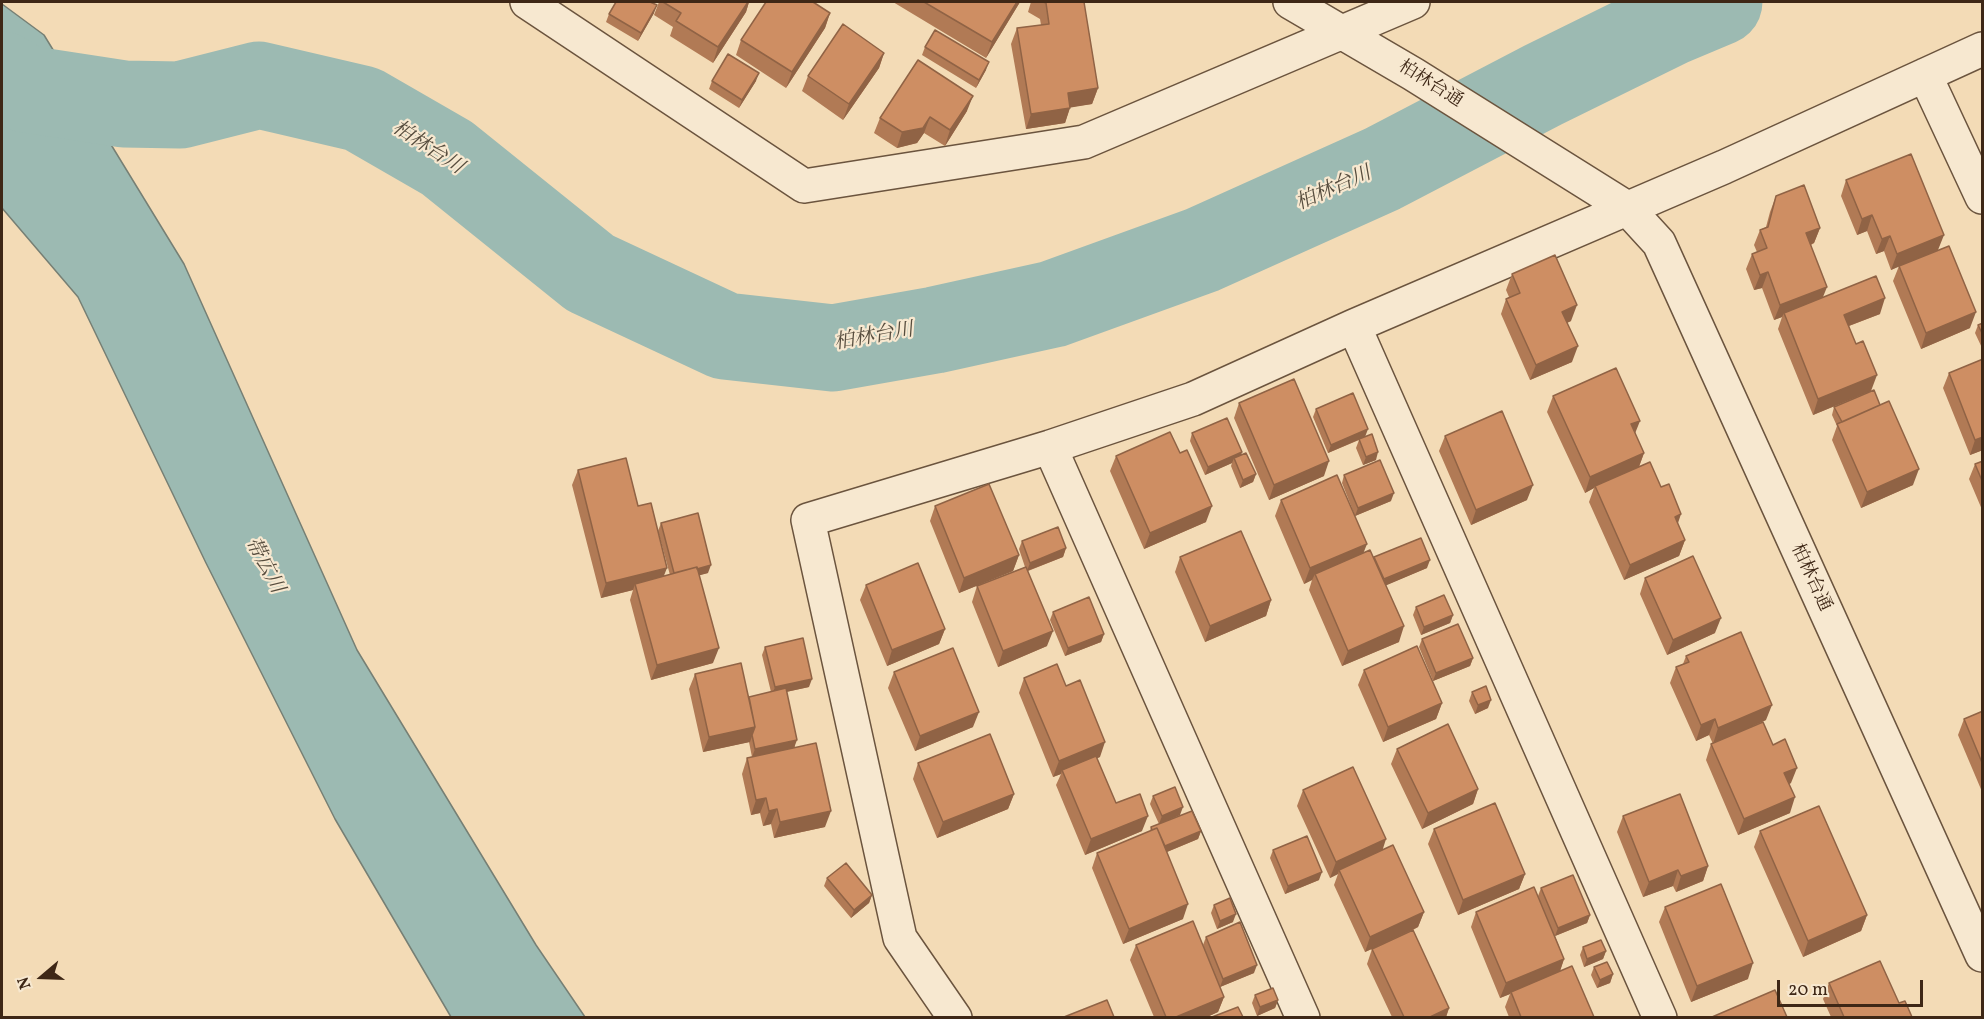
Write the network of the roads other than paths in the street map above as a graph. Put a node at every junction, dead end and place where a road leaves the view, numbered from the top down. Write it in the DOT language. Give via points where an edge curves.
graph roads {
  1 [pos="526,2"];
  2 [pos="1290,2"];
  3 [pos="1413,2"];
  4 [pos="1343,32"];
  5 [pos="1983,49"];
  6 [pos="1925,75"];
  7 [pos="1983,197"];
  8 [pos="1627,208"];
  9 [pos="1354,326"];
  10 [pos="1050,447"];
  11 [pos="1983,955"];
  12 [pos="955,1017"];
  13 [pos="1303,1017"];
  14 [pos="1660,1017"];
  1 -- 4 [label="street" via="804,186 1084,142"];
  2 -- 4 [label="street, 柏林台通"];
  3 -- 4 [label="street"];
  4 -- 8 [label="street, 柏林台通"];
  5 -- 6 [label="street"];
  6 -- 7 [label="street"];
  6 -- 8 [label="street"];
  8 -- 9 [label="street"];
  8 -- 11 [label="street, 柏林台通" via="1659,243"];
  9 -- 10 [label="street" via="1193,399"];
  9 -- 14 [label="street"];
  10 -- 12 [label="street" via="808,520 900,938"];
  10 -- 13 [label="street"];
}
